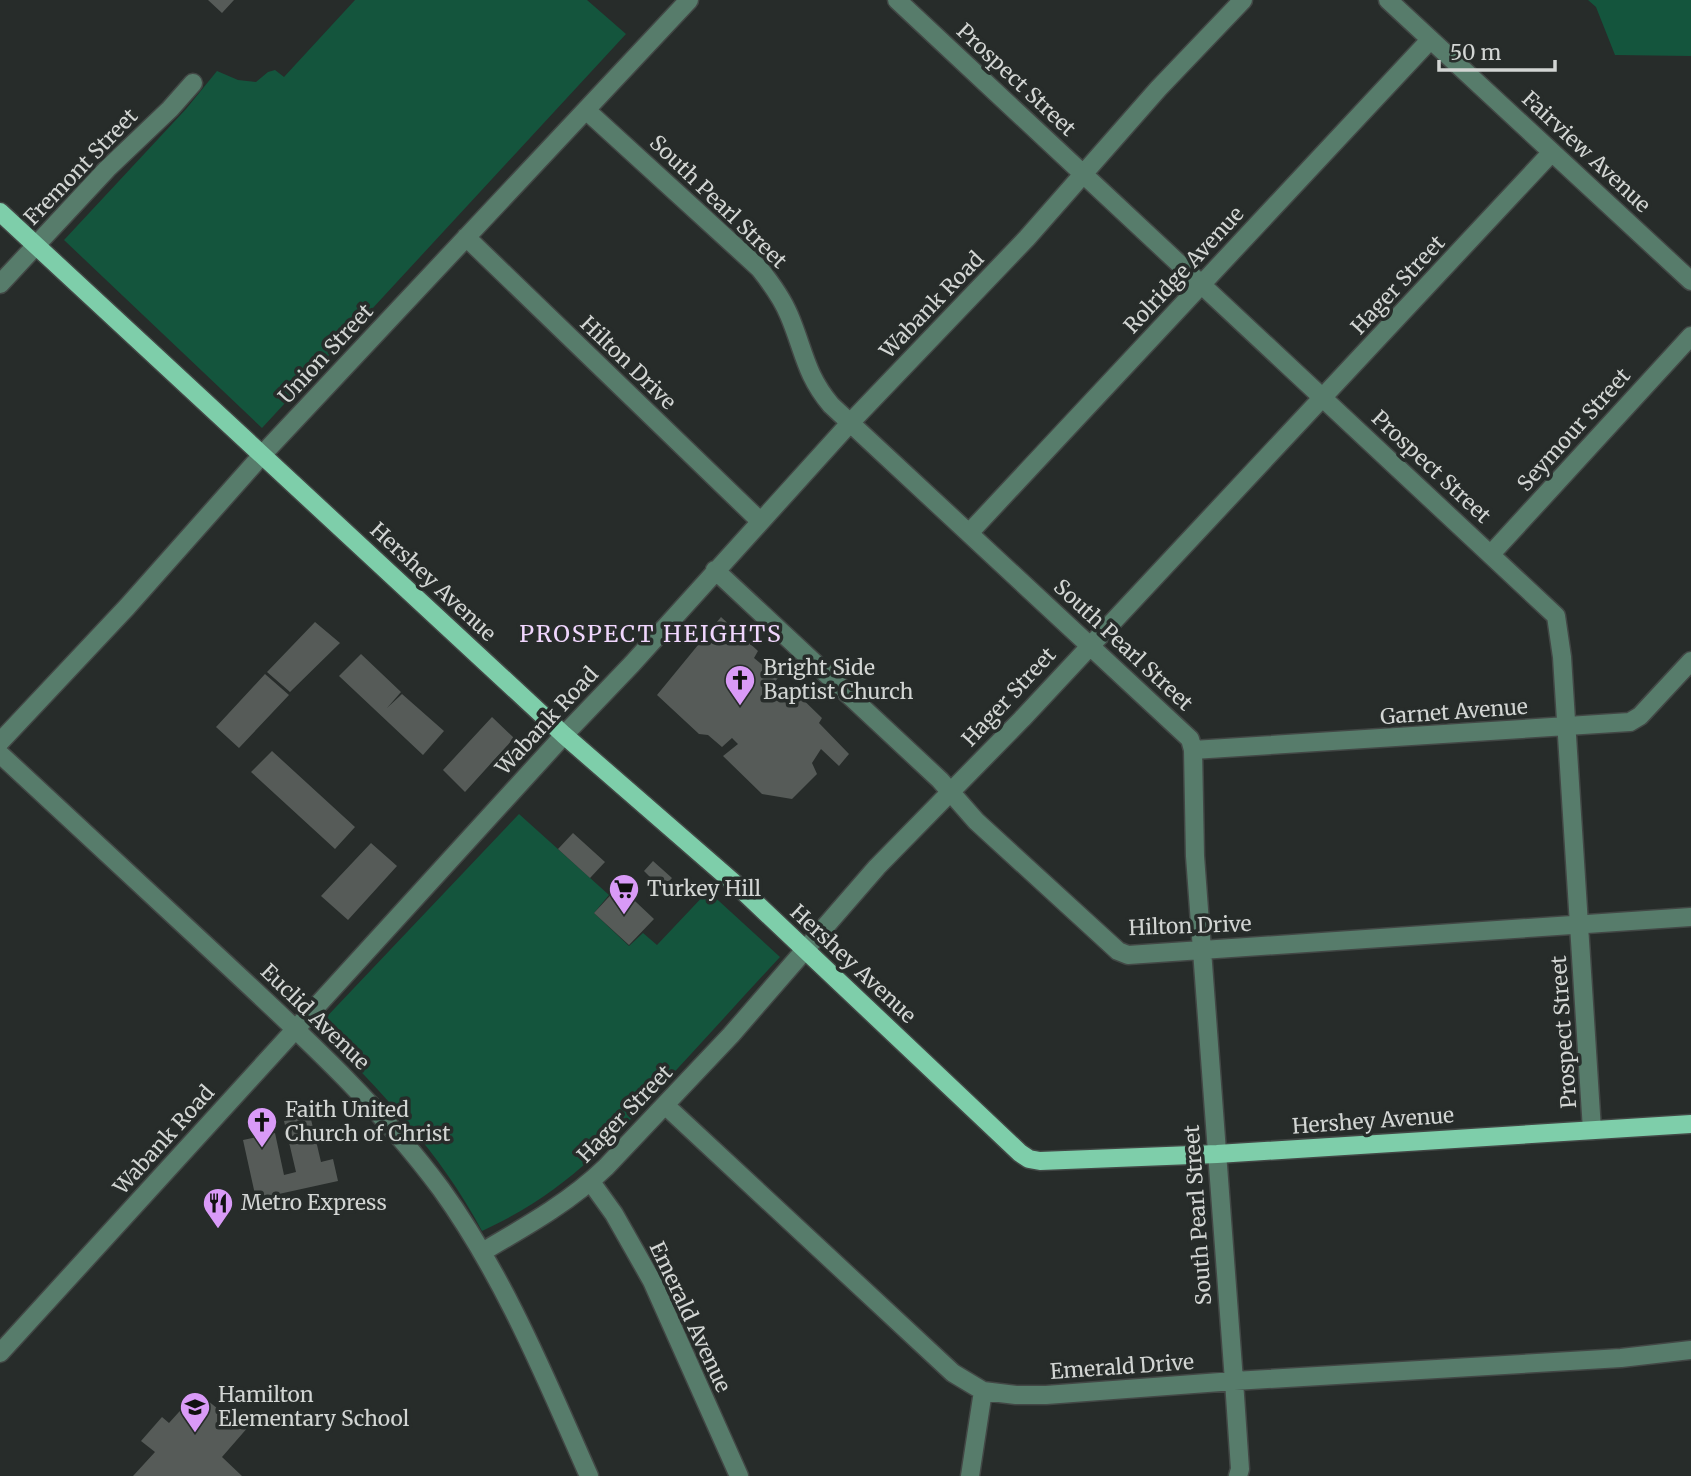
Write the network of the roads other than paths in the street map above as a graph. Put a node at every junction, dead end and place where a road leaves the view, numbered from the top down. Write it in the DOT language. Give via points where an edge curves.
graph roads {
  1 [pos="689,0"];
  2 [pos="897,0"];
  3 [pos="1243,0"];
  4 [pos="1388,0"];
  5 [pos="1430,40"];
  6 [pos="193,83"];
  7 [pos="586,110"];
  8 [pos="1552,152"];
  9 [pos="1084,174"];
  10 [pos="0,212"];
  11 [pos="466,237"];
  12 [pos="36,245"];
  13 [pos="1691,281"];
  14 [pos="0,284"];
  15 [pos="1202,284"];
  16 [pos="1691,336"];
  17 [pos="1324,398"];
  18 [pos="850,423"];
  19 [pos="262,455"];
  20 [pos="760,520"];
  21 [pos="970,532"];
  22 [pos="1491,554"];
  23 [pos="715,570"];
  24 [pos="1088,645"];
  25 [pos="1691,661"];
  26 [pos="1567,727"];
  27 [pos="564,735"];
  28 [pos="0,742"];
  29 [pos="1193,750"];
  30 [pos="0,754"];
  31 [pos="951,792"];
  32 [pos="1691,917"];
  33 [pos="1579,925"];
  34 [pos="1202,949"];
  35 [pos="805,950"];
  36 [pos="297,1029"];
  37 [pos="666,1105"];
  38 [pos="1691,1124"];
  39 [pos="1592,1130"];
  40 [pos="1217,1154"];
  41 [pos="590,1182"];
  42 [pos="482,1252"];
  43 [pos="1691,1350"];
  44 [pos="0,1353"];
  45 [pos="1234,1381"];
  46 [pos="983,1391"];
  47 [pos="589,1476"];
  48 [pos="738,1476"];
  49 [pos="970,1476"];
  50 [pos="1238,1476"];
  1 -- 7 [label="street, Union Street"];
  2 -- 9 [label="street, Prospect Street"];
  3 -- 9 [label="street, Wabank Road"];
  4 -- 5 [label="street, Fairview Avenue"];
  5 -- 8 [label="street, Fairview Avenue"];
  5 -- 15 [label="street, Rolridge Avenue"];
  6 -- 12 [label="street, Fremont Street"];
  7 -- 11 [label="street, Union Street"];
  7 -- 18 [label="street, South Pearl Street" via="759,268 790,316 818,390"];
  8 -- 13 [label="street, Fairview Avenue"];
  8 -- 17 [label="street, Hager Street"];
  9 -- 15 [label="street, Prospect Street"];
  9 -- 18 [label="street, Wabank Road"];
  10 -- 12 [label="main road, Hershey Avenue"];
  11 -- 19 [label="street, Union Street"];
  11 -- 20 [label="street, Hilton Drive"];
  12 -- 14 [label="street, Fremont Street"];
  12 -- 19 [label="main road, Hershey Avenue"];
  15 -- 17 [label="street, Prospect Street"];
  15 -- 21 [label="street, Rolridge Avenue"];
  16 -- 22 [label="street, Seymour Street"];
  17 -- 22 [label="street, Prospect Street"];
  17 -- 24 [label="street, Hager Street"];
  18 -- 20 [label="street, Wabank Road"];
  18 -- 21 [label="street, South Pearl Street"];
  19 -- 27 [label="main road, Hershey Avenue"];
  19 -- 28 [label="street, Union Street"];
  20 -- 23 [label="street, Wabank Road"];
  21 -- 24 [label="street, South Pearl Street"];
  22 -- 26 [label="street, Prospect Street" via="1558,621"];
  23 -- 27 [label="street, Wabank Road"];
  23 -- 31 [label="street, Hilton Drive"];
  24 -- 29 [label="street, South Pearl Street" via="1190,739"];
  24 -- 31 [label="street, Hager Street"];
  25 -- 26 [label="street, Garnet Avenue" via="1636,719"];
  26 -- 29 [label="street, Garnet Avenue"];
  26 -- 33 [label="street, Prospect Street"];
  27 -- 35 [label="main road, Hershey Avenue"];
  27 -- 36 [label="street, Wabank Road"];
  29 -- 34 [label="street, South Pearl Street"];
  30 -- 36 [label="street, Euclid Avenue"];
  31 -- 34 [label="street, Hilton Drive" via="976,821 1118,951 1128,955"];
  31 -- 35 [label="street, Hager Street"];
  32 -- 33 [label="street, Hilton Drive"];
  33 -- 34 [label="street, Hilton Drive"];
  33 -- 39 [label="street, Prospect Street"];
  34 -- 40 [label="street, South Pearl Street"];
  35 -- 37 [label="street, Hager Street"];
  35 -- 40 [label="main road, Hershey Avenue" via="1029,1159"];
  36 -- 42 [label="street, Euclid Avenue" via="409,1149"];
  36 -- 44 [label="street, Wabank Road"];
  37 -- 41 [label="street, Hager Street"];
  37 -- 46 [label="street, Emerald Drive" via="953,1373"];
  38 -- 39 [label="main road, Hershey Avenue"];
  39 -- 40 [label="main road, Hershey Avenue"];
  40 -- 45 [label="street, South Pearl Street"];
  41 -- 42 [label="street, Hager Street"];
  41 -- 48 [label="street, Emerald Avenue" via="652,1281"];
  42 -- 47 [label="street, Euclid Avenue" via="525,1330"];
  43 -- 45 [label="street, Emerald Drive"];
  45 -- 46 [label="street, Emerald Drive" via="1046,1395"];
  45 -- 50 [label="street, South Pearl Street"];
  46 -- 49 [label="street"];
}
